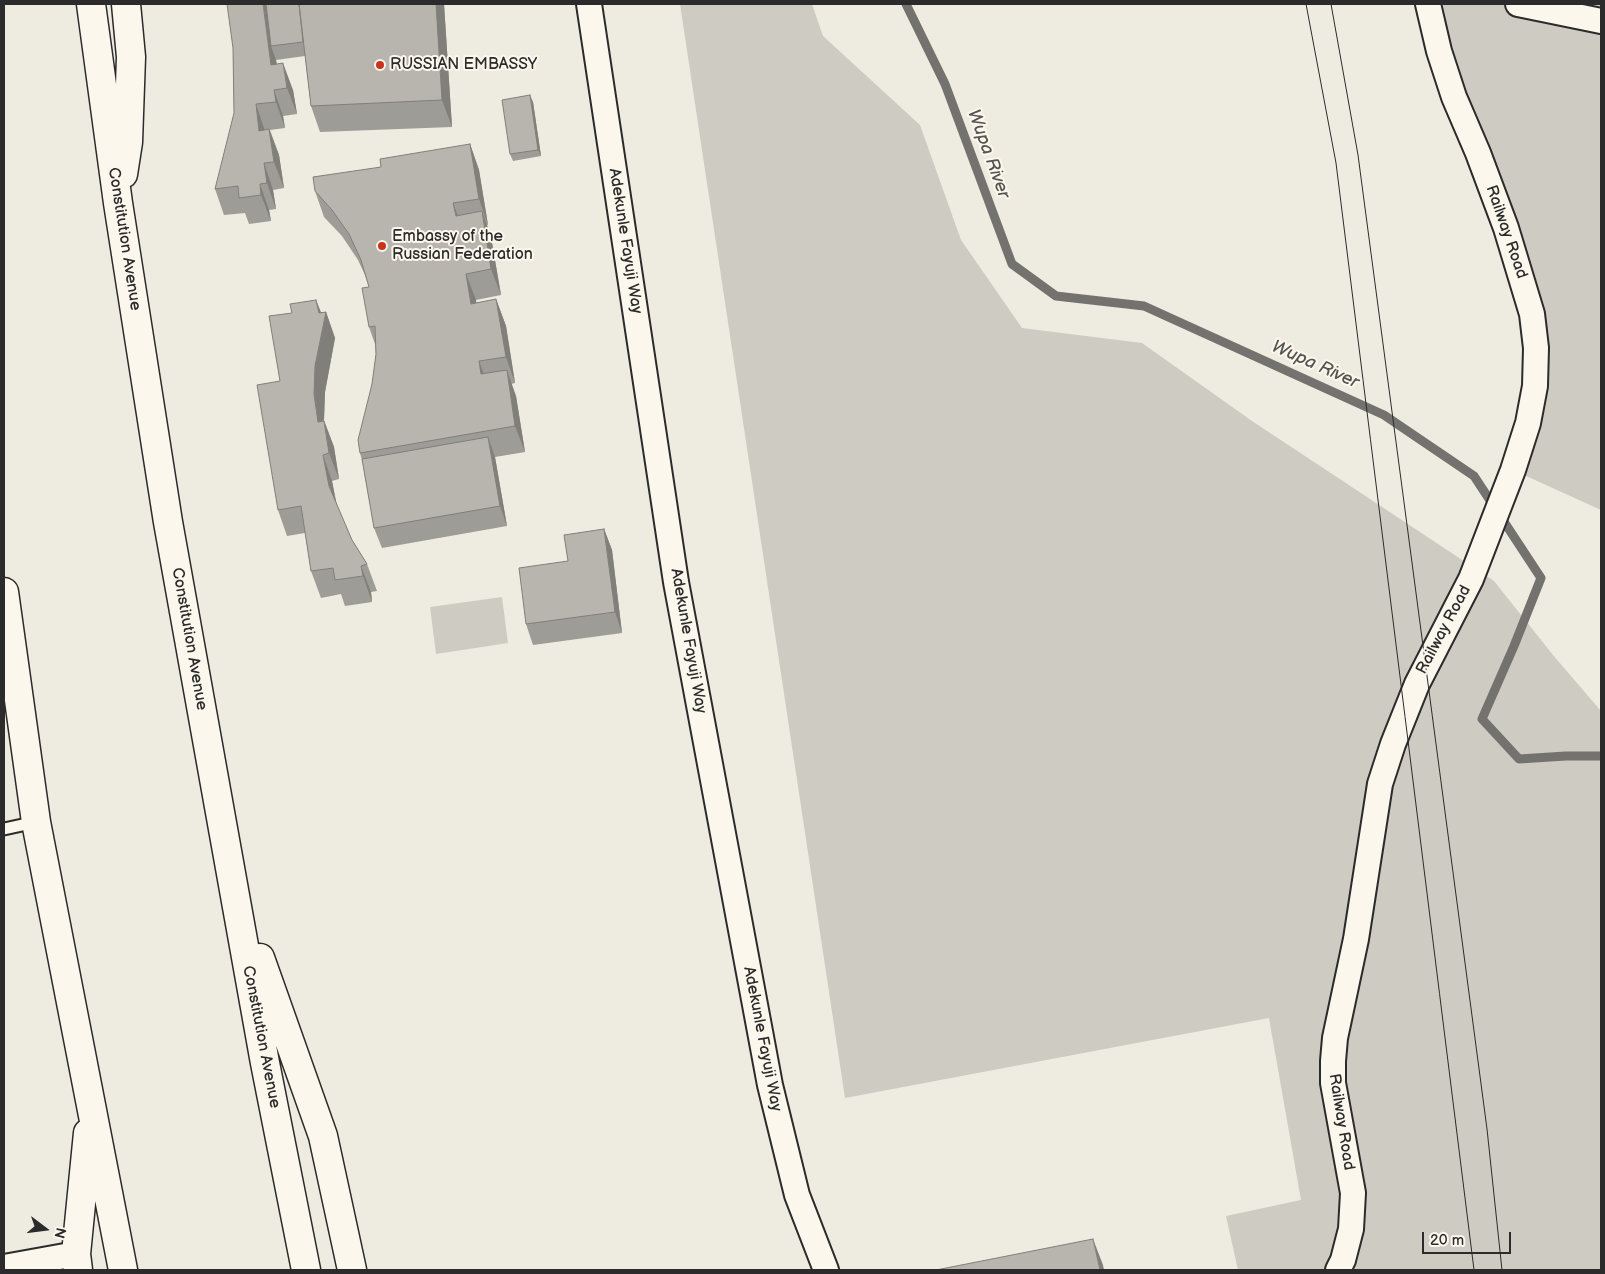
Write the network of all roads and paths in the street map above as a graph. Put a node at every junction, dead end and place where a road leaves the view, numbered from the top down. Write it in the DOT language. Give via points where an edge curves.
graph roads {
  1 [pos="91,4"];
  2 [pos="126,4"];
  3 [pos="589,4"];
  4 [pos="1428,4"];
  5 [pos="1518,4"];
  6 [pos="1601,21"];
  7 [pos="118,203"];
  8 [pos="4,592"];
  9 [pos="36,822"];
  10 [pos="4,828"];
  11 [pos="232,882"];
  12 [pos="91,1104"];
  13 [pos="77,1262"];
  14 [pos="4,1267"];
  15 [pos="123,1270"];
  16 [pos="306,1270"];
  17 [pos="352,1270"];
  18 [pos="826,1270"];
  19 [pos="1338,1270"];
  1 -- 7 [label="main road, Constitution Avenue"];
  2 -- 7 [label="main road" via="131,57 128,142"];
  3 -- 18 [label="street, Adekunle Fayuji Way" via="676,582 768,1075 797,1195"];
  4 -- 19 [label="street, Railway Road" via="1454,97 1506,228 1532,314 1536,386 1514,470 1471,579 1417,684 1380,784 1333,1061 1352,1193 1351,1229"];
  5 -- 6 [label="street"];
  7 -- 11 [label="main road, Constitution Avenue" via="168,522"];
  8 -- 9 [label="main road"];
  9 -- 10 [label="lane"];
  9 -- 12 [label="main road"];
  11 -- 16 [label="main road, Constitution Avenue"];
  11 -- 17 [label="main road" via="323,1136"];
  12 -- 13 [label="main road"];
  12 -- 15 [label="main road"];
  13 -- 14 [label="street"];
}
